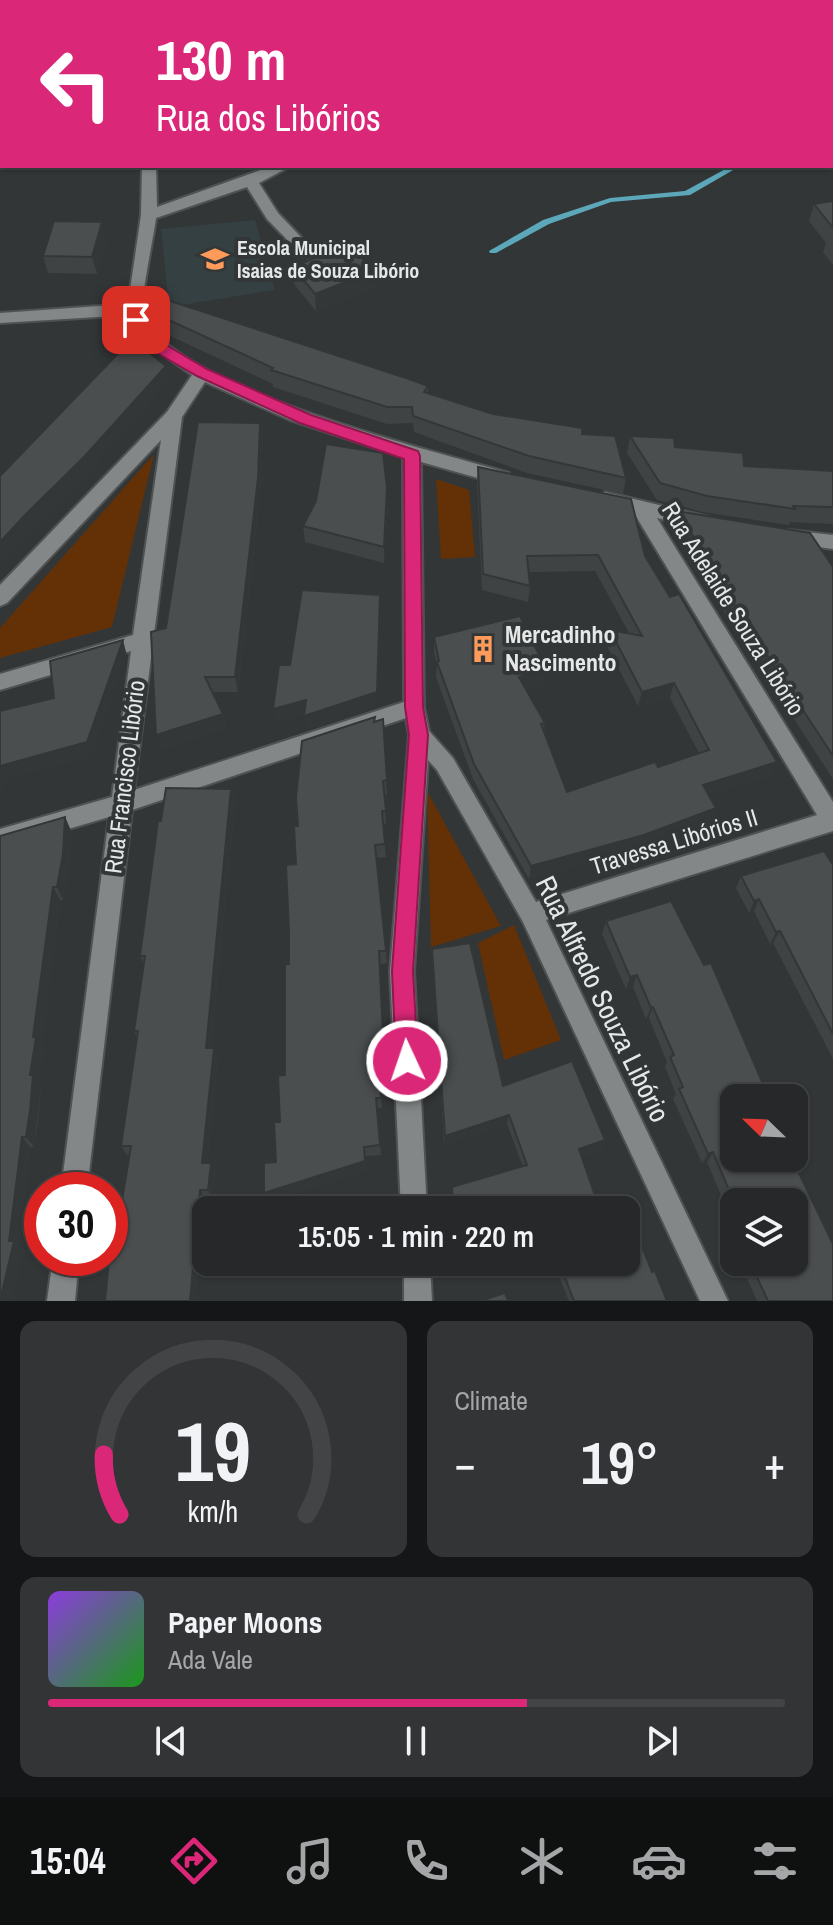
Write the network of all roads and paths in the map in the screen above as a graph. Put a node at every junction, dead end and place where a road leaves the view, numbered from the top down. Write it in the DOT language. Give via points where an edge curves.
graph roads {
  1 [pos="149,168"];
  2 [pos="280,168"];
  3 [pos="251,181"];
  4 [pos="149,215"];
  5 [pos="308,253"];
  6 [pos="135,309"];
  7 [pos="0,318"];
  8 [pos="202,373"];
  9 [pos="173,416"];
  10 [pos="412,456"];
  11 [pos="515,481"];
  12 [pos="592,496"];
  13 [pos="639,505"];
  14 [pos="716,525"];
  15 [pos="771,534"];
  16 [pos="833,542"];
  17 [pos="0,598"];
  18 [pos="142,640"];
  19 [pos="0,682"];
  20 [pos="414,707"];
  21 [pos="419,735"];
  22 [pos="121,804"];
  23 [pos="833,820"];
  24 [pos="0,839"];
  25 [pos="531,914"];
  26 [pos="76,1172"];
  27 [pos="413,1196"];
  28 [pos="64,1276"];
  29 [pos="417,1276"];
  30 [pos="61,1301"];
  31 [pos="418,1301"];
  32 [pos="714,1301"];
  1 -- 4 [label="street"];
  2 -- 3 [label="street"];
  3 -- 4 [label="street"];
  3 -- 5 [label="street" via="272,216"];
  4 -- 6 [label="street"];
  6 -- 7 [label="street"];
  6 -- 8 [label="street" via="142,331 157,346"];
  8 -- 9 [label="street, Rua Francisco Libório"];
  8 -- 10 [label="street" via="306,419"];
  9 -- 17 [label="street"];
  9 -- 18 [label="street, Rua Francisco Libório"];
  10 -- 11 [label="street"];
  10 -- 20 [label="street"];
  12 -- 13 [label="street"];
  13 -- 14 [label="street"];
  13 -- 23 [label="street, Rua Adelaide Souza Libório"];
  15 -- 16 [label="street"];
  18 -- 19 [label="street"];
  18 -- 22 [label="street, Rua Francisco Libório"];
  20 -- 21 [label="street"];
  20 -- 22 [label="street"];
  21 -- 25 [label="street, Rua Alfredo Souza Libório" via="445,764"];
  21 -- 27 [label="street" via="402,971"];
  22 -- 24 [label="street"];
  22 -- 26 [label="street, Rua Francisco Libório"];
  23 -- 25 [label="street, Travessa Libórios II"];
  25 -- 32 [label="street, Rua Alfredo Souza Libório"];
  28 -- 30 [label="street"];
  29 -- 31 [label="street"];
}
